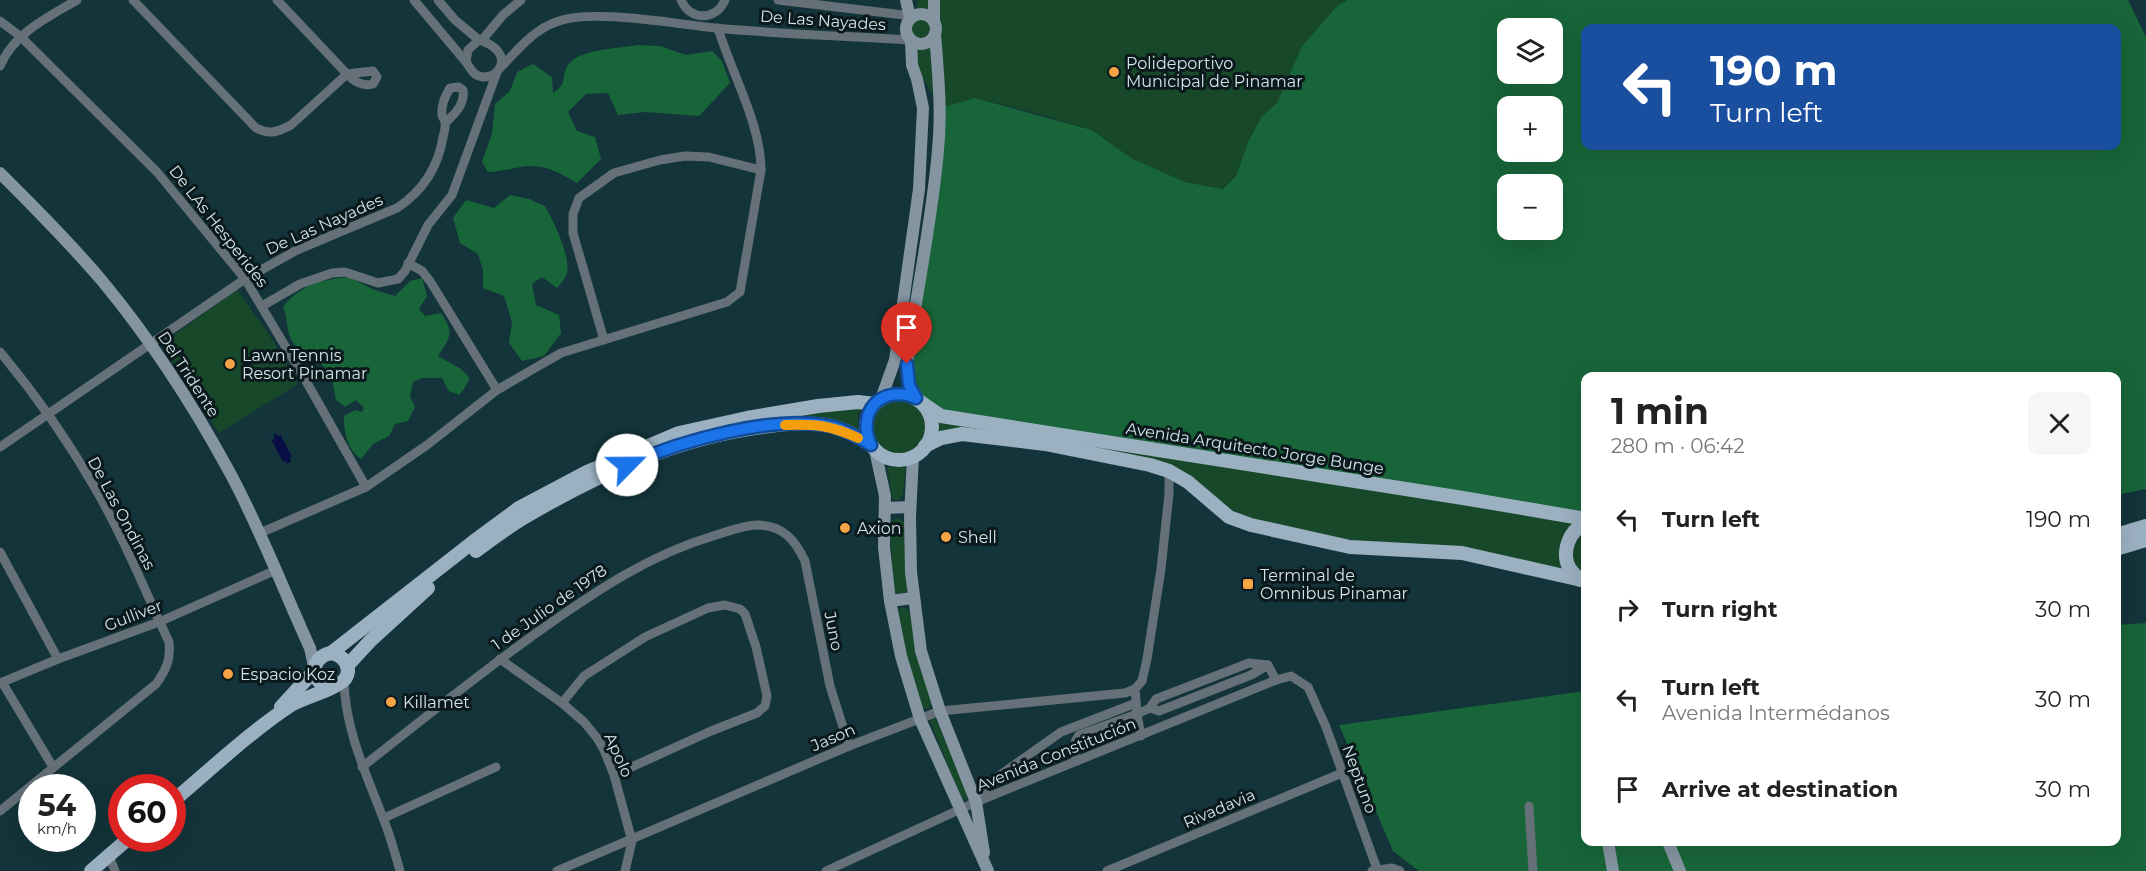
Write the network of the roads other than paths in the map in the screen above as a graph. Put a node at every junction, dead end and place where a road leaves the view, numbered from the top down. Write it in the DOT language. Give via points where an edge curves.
graph roads {
  1 [pos="77,0"];
  2 [pos="133,0"];
  3 [pos="277,0"];
  4 [pos="414,0"];
  5 [pos="438,0"];
  6 [pos="522,0"];
  7 [pos="681,0"];
  8 [pos="906,0"];
  9 [pos="934,0"];
  10 [pos="783,1"];
  11 [pos="725,2"];
  12 [pos="698,16"];
  13 [pos="910,18"];
  14 [pos="0,21"];
  15 [pos="718,28"];
  16 [pos="934,28"];
  17 [pos="20,36"];
  18 [pos="481,40"];
  19 [pos="911,40"];
  20 [pos="466,62"];
  21 [pos="0,66"];
  22 [pos="498,70"];
  23 [pos="445,123"];
  24 [pos="761,170"];
  25 [pos="0,173"];
  26 [pos="408,263"];
  27 [pos="244,279"];
  28 [pos="262,306"];
  29 [pos="604,340"];
  30 [pos="151,344"];
  31 [pos="0,352"];
  32 [pos="497,390"];
  33 [pos="878,401"];
  34 [pos="919,401"];
  35 [pos="47,414"];
  36 [pos="925,446"];
  37 [pos="0,447"];
  38 [pos="873,448"];
  39 [pos="913,456"];
  40 [pos="1169,471"];
  41 [pos="366,487"];
  42 [pos="910,507"];
  43 [pos="885,508"];
  44 [pos="1581,518"];
  45 [pos="1581,526"];
  46 [pos="2146,526"];
  47 [pos="779,530"];
  48 [pos="260,533"];
  49 [pos="2121,534"];
  50 [pos="2146,540"];
  51 [pos="2121,548"];
  52 [pos="0,552"];
  53 [pos="276,570"];
  54 [pos="1581,578"];
  55 [pos="1581,580"];
  56 [pos="914,598"];
  57 [pos="890,601"];
  58 [pos="159,622"];
  59 [pos="300,627"];
  60 [pos="329,653"];
  61 [pos="58,659"];
  62 [pos="500,659"];
  63 [pos="347,666"];
  64 [pos="314,668"];
  65 [pos="344,680"];
  66 [pos="1276,680"];
  67 [pos="1300,681"];
  68 [pos="1,683"];
  69 [pos="331,687"];
  70 [pos="1135,689"];
  71 [pos="562,703"];
  72 [pos="1136,703"];
  73 [pos="940,711"];
  74 [pos="1137,714"];
  75 [pos="920,719"];
  76 [pos="265,724"];
  77 [pos="1141,736"];
  78 [pos="849,746"];
  79 [pos="1077,762"];
  80 [pos="53,767"];
  81 [pos="362,767"];
  82 [pos="496,767"];
  83 [pos="1342,773"];
  84 [pos="614,775"];
  85 [pos="186,790"];
  86 [pos="976,802"];
  87 [pos="1529,806"];
  88 [pos="959,809"];
  89 [pos="0,811"];
  90 [pos="384,818"];
  91 [pos="632,841"];
  92 [pos="1609,846"];
  93 [pos="1670,846"];
  94 [pos="113,852"];
  95 [pos="109,856"];
  96 [pos="987,868"];
  97 [pos="1375,870"];
  98 [pos="91,871"];
  99 [pos="115,871"];
  100 [pos="400,871"];
  101 [pos="557,871"];
  102 [pos="626,871"];
  103 [pos="826,871"];
  104 [pos="1107,871"];
  105 [pos="1400,871"];
  106 [pos="1533,871"];
  107 [pos="1613,871"];
  108 [pos="1680,871"];
  1 -- 17 [label="street"];
  2 -- 3 [label="street" via="256,128 271,133 291,125 347,74"];
  4 -- 20 [label="street"];
  5 -- 18 [label="street" via="454,20"];
  6 -- 18 [label="street"];
  7 -- 12 [label="street" via="687,10"];
  8 -- 13 [label="main road"];
  9 -- 16 [label="main road"];
  10 -- 13 [label="street, De Las Nayades"];
  11 -- 12 [label="street" via="710,15"];
  11 -- 15 [label="street"];
  12 -- 15 [label="street"];
  13 -- 16 [label="main road" via="922,14 931,18"];
  13 -- 19 [label="main road" via="906,31"];
  14 -- 17 [label="street, De LAs Hesperides"];
  15 -- 19 [label="street, De Las Nayades"];
  15 -- 22 [label="street, De Las Nayades" via="607,17 572,18 539,31"];
  15 -- 24 [label="street" via="757,139"];
  16 -- 19 [label="main road" via="926,43"];
  16 -- 34 [label="main road" via="939,148 907,364 909,385"];
  17 -- 21 [label="street"];
  17 -- 27 [label="street, De LAs Hesperides" via="157,172"];
  18 -- 20 [label="street" via="468,50"];
  18 -- 22 [label="street" via="500,54 502,63"];
  19 -- 33 [label="main road" via="912,65 923,108 920,189 895,360"];
  20 -- 22 [label="street" via="482,76"];
  22 -- 26 [label="street, De Las Nayades" via="453,195 428,225"];
  23 -- 27 [label="street, De Las Nayades" via="436,164 427,182 408,201 297,250"];
  24 -- 29 [label="street" via="740,292 728,302"];
  24 -- 29 [label="street" via="685,156 614,173 579,198 573,214 573,232"];
  25 -- 30 [label="main road, Del Tridente" via="82,258"];
  26 -- 28 [label="street, De Las Nayades" via="392,282 378,283 345,272 332,273 300,284"];
  26 -- 32 [label="street" via="430,280"];
  27 -- 28 [label="street, De LAs Hesperides"];
  27 -- 30 [label="street, De Las Nayades"];
  28 -- 41 [label="street, De LAs Hesperides"];
  29 -- 32 [label="street" via="561,353"];
  30 -- 35 [label="street, De Las Nayades"];
  30 -- 48 [label="main road, Del Tridente" via="214,445"];
  31 -- 35 [label="street, De Las Ondinas"];
  32 -- 41 [label="street"];
  33 -- 34 [label="main road" via="898,394"];
  33 -- 38 [label="main road" via="868,413 866,424"];
  33 -- 60 [label="main road" via="818,406 679,433 587,472 519,508"];
  34 -- 36 [label="main road" via="931,419"];
  34 -- 44 [label="main road, Avenida Arquitecto Jorge Bunge" via="942,416"];
  35 -- 37 [label="street, De Las Nayades"];
  35 -- 58 [label="street, De Las Ondinas" via="95,489"];
  36 -- 39 [label="main road"];
  36 -- 40 [label="main road, Avenida Arquitecto Jorge Bunge" via="962,434 1046,444"];
  38 -- 39 [label="main road" via="893,459"];
  38 -- 43 [label="main road"];
  38 -- 63 [label="main road" via="835,428 779,425 694,441 646,456 523,517 418,596"];
  39 -- 42 [label="main road"];
  40 -- 55 [label="main road, Avenida Arquitecto Jorge Bunge" via="1229,517 1251,525 1350,547 1462,553"];
  40 -- 70 [label="street" via="1161,569 1147,659 1142,681"];
  41 -- 48 [label="street"];
  42 -- 43 [label="main road"];
  42 -- 56 [label="main road"];
  43 -- 57 [label="main road" via="884,547"];
  45 -- 54 [label="main road" via="1570,537 1566,553 1569,568"];
  46 -- 49 [label="main road"];
  47 -- 62 [label="street, 1 de Julio de 1978" via="759,525 737,529 653,558 589,596"];
  47 -- 78 [label="street, Juno" via="797,544 805,561 830,686"];
  48 -- 53 [label="main road, Del Tridente"];
  50 -- 51 [label="main road"];
  52 -- 61 [label="street"];
  53 -- 58 [label="street, Gulliver"];
  53 -- 59 [label="main road, Del Tridente"];
  56 -- 57 [label="main road"];
  56 -- 73 [label="main road" via="921,651"];
  57 -- 75 [label="main road"];
  58 -- 61 [label="street, Gulliver"];
  58 -- 80 [label="street, De Las Ondinas" via="169,642 167,670 156,684"];
  59 -- 60 [label="main road, Del Tridente" via="317,647"];
  59 -- 64 [label="main road, Del Tridente"];
  60 -- 63 [label="main road" via="341,656"];
  60 -- 64 [label="main road" via="319,658"];
  61 -- 68 [label="street, Gulliver"];
  62 -- 71 [label="street, Apolo"];
  62 -- 81 [label="street, 1 de Julio de 1978"];
  63 -- 65 [label="main road"];
  64 -- 69 [label="main road" via="318,681"];
  64 -- 76 [label="main road"];
  65 -- 69 [label="main road"];
  65 -- 81 [label="street" via="344,702"];
  66 -- 67 [label="street, Avenida Constitución" via="1291,676"];
  66 -- 74 [label="street" via="1268,664 1250,663 1156,699 1150,708"];
  66 -- 77 [label="street, Avenida Constitución"];
  67 -- 83 [label="street, Neptuno" via="1308,687"];
  68 -- 80 [label="street"];
  69 -- 76 [label="main road" via="293,704"];
  70 -- 72 [label="street"];
  70 -- 73 [label="street, Jason"];
  71 -- 84 [label="street, Apolo" via="597,738"];
  71 -- 84 [label="street" via="584,676 645,637 708,608 725,605 745,614 767,696 765,706 757,713"];
  72 -- 74 [label="street"];
  72 -- 86 [label="street" via="1061,732 993,780"];
  73 -- 75 [label="street, Jason"];
  73 -- 86 [label="main road"];
  74 -- 77 [label="street"];
  74 -- 79 [label="street" via="1079,735 1073,749"];
  75 -- 78 [label="street, Jason"];
  75 -- 88 [label="main road"];
  76 -- 85 [label="main road"];
  77 -- 79 [label="street, Avenida Constitución"];
  78 -- 91 [label="street, Jason"];
  79 -- 86 [label="street, Avenida Constitución"];
  80 -- 89 [label="street"];
  81 -- 90 [label="street"];
  82 -- 90 [label="street"];
  83 -- 97 [label="street, Neptuno"];
  83 -- 104 [label="street, Rivadavia"];
  84 -- 91 [label="street, Apolo"];
  86 -- 88 [label="street, Avenida Constitución"];
  86 -- 96 [label="main road"];
  87 -- 106 [label="street"];
  88 -- 96 [label="main road"];
  88 -- 103 [label="street, Avenida Constitución"];
  90 -- 100 [label="street"];
  91 -- 101 [label="street, Jason"];
  91 -- 102 [label="street, Apolo"];
  92 -- 107 [label="main road"];
  93 -- 108 [label="main road"];
  94 -- 95 [label="main road"];
  95 -- 98 [label="main road"];
  95 -- 99 [label="street"];
  97 -- 105 [label="street, Neptuno"];
}
